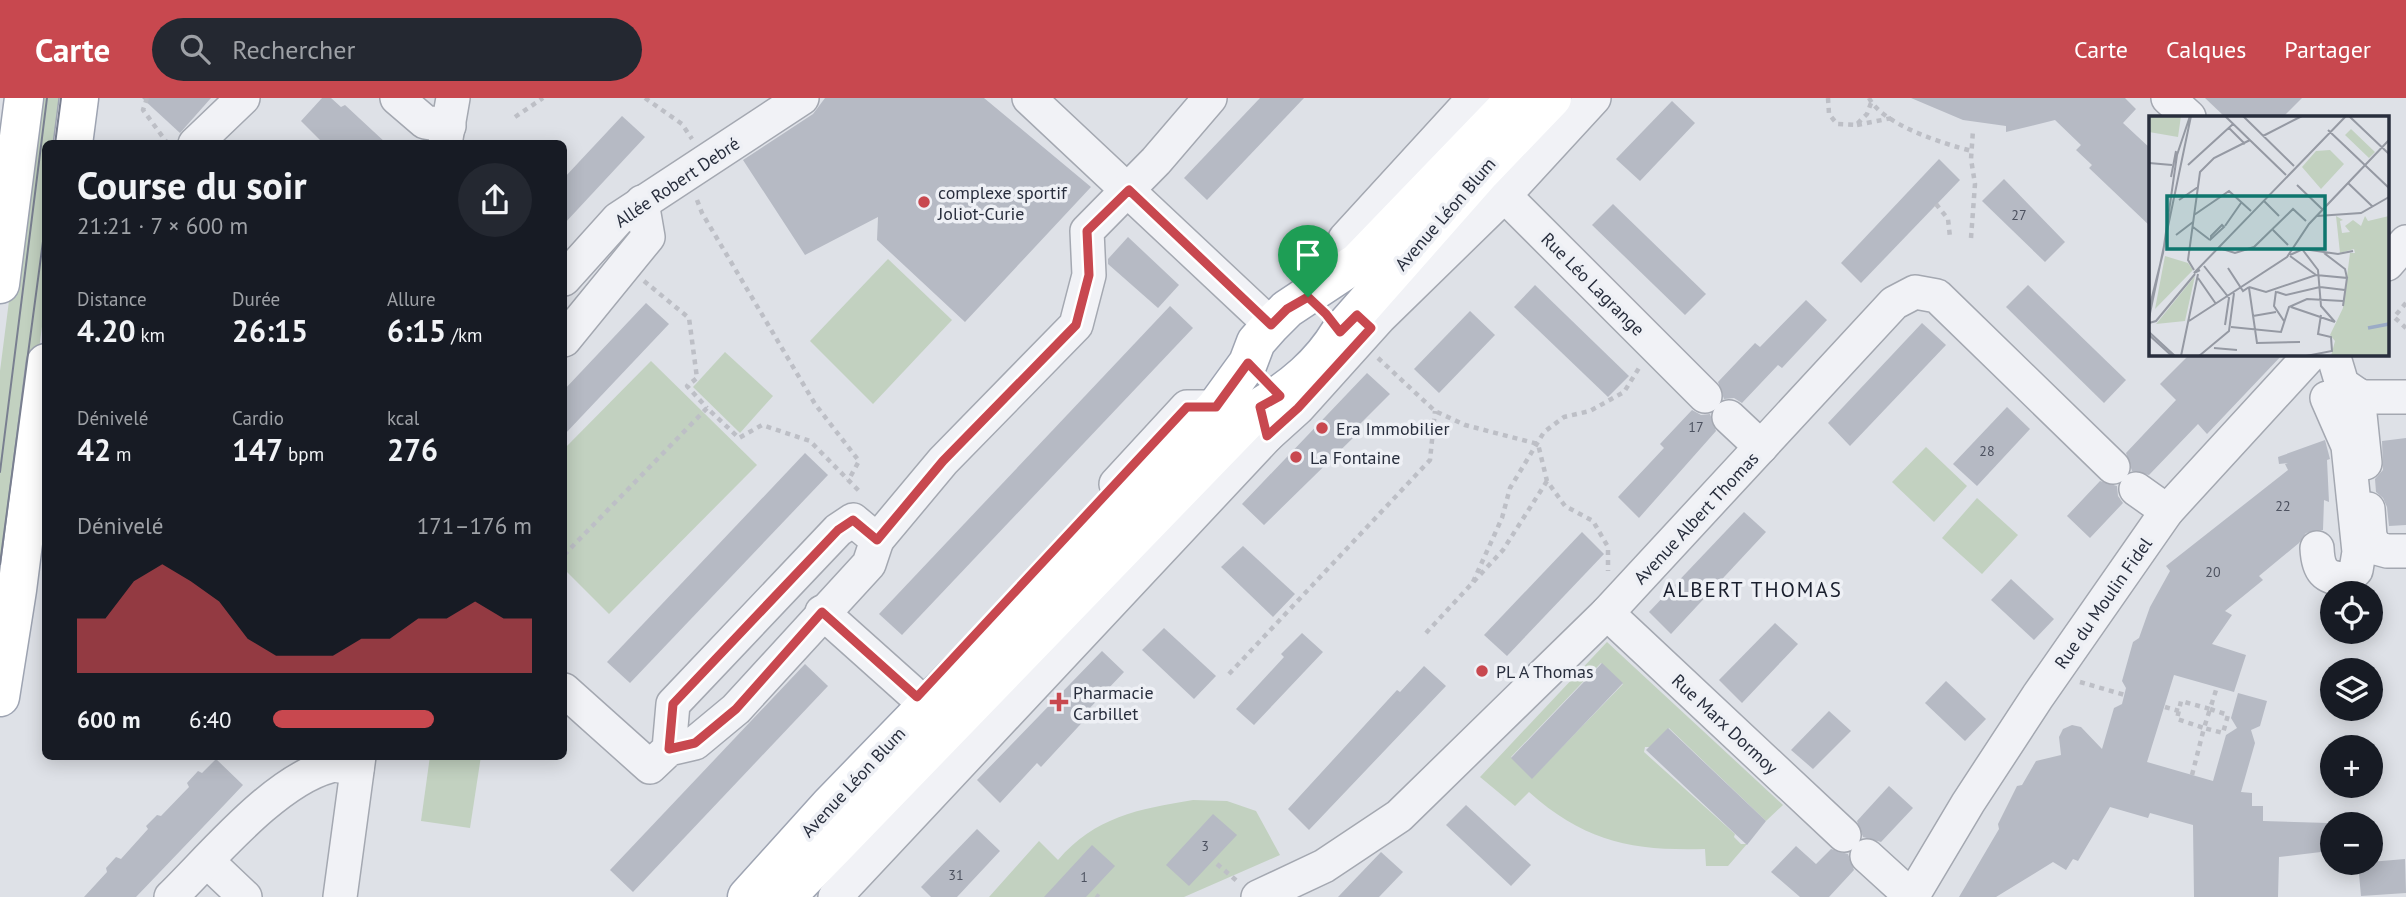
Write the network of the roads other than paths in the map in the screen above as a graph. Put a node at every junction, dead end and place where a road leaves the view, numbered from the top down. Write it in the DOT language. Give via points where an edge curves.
graph roads {
  1 [pos="24,98"];
  2 [pos="79,98"];
  3 [pos="243,98"];
  4 [pos="397,98"];
  5 [pos="802,98"];
  6 [pos="1029,98"];
  7 [pos="1210,98"];
  8 [pos="1474,98"];
  9 [pos="1516,98"];
  10 [pos="1552,98"];
  11 [pos="1594,98"];
  12 [pos="2168,98"];
  13 [pos="2188,116"];
  14 [pos="449,122"];
  15 [pos="74,140"];
  16 [pos="199,140"];
  17 [pos="1493,184"];
  18 [pos="1129,190"];
  19 [pos="642,202"];
  20 [pos="2406,242"];
  21 [pos="1358,262"];
  22 [pos="2,263"];
  23 [pos="2388,263"];
  24 [pos="567,276"];
  25 [pos="1308,297"];
  26 [pos="1271,325"];
  27 [pos="1355,330"];
  28 [pos="567,336"];
  29 [pos="2310,355"];
  30 [pos="2333,355"];
  31 [pos="1248,363"];
  32 [pos="42,394"];
  33 [pos="2343,397"];
  34 [pos="2406,397"];
  35 [pos="2269,402"];
  36 [pos="1269,413"];
  37 [pos="1761,447"];
  38 [pos="2167,511"];
  39 [pos="884,532"];
  40 [pos="2317,548"];
  41 [pos="2406,551"];
  42 [pos="1607,597"];
  43 [pos="822,612"];
  44 [pos="567,693"];
  45 [pos="0,697"];
  46 [pos="922,701"];
  47 [pos="669,749"];
  48 [pos="358,763"];
  49 [pos="207,861"];
  50 [pos="1248,889"];
  51 [pos="803,893"];
  52 [pos="171,897"];
  53 [pos="245,897"];
  54 [pos="340,897"];
  55 [pos="730,897"];
  56 [pos="747,897"];
  57 [pos="835,897"];
  58 [pos="1912,897"];
  1 -- 22 [label="main road"];
  2 -- 15 [label="main road"];
  3 -- 16 [label="street"];
  4 -- 14 [label="street" via="425,122"];
  5 -- 19 [label="street, Allée Robert Debré"];
  6 -- 18 [label="street"];
  7 -- 18 [label="street"];
  8 -- 21 [label="street" via="1345,239"];
  9 -- 21 [label="main road, Avenue Léon Blum"];
  10 -- 17 [label="main road, Avenue Léon Blum"];
  11 -- 17 [label="street"];
  12 -- 13 [label="street"];
  17 -- 27 [label="main road, Avenue Léon Blum"];
  17 -- 37 [label="street, Rue Léo Lagrange"];
  18 -- 26 [label="street"];
  18 -- 39 [label="street" via="1087,231 1089,275 1076,325 943,461"];
  19 -- 24 [label="street, Allée Robert Debré" via="618,219"];
  19 -- 28 [label="street" via="648,237"];
  20 -- 23 [label="street"];
  21 -- 25 [label="main road, Avenue Léon Blum"];
  25 -- 26 [label="main road, Avenue Léon Blum"];
  25 -- 27 [label="main road" via="1326,314"];
  26 -- 31 [label="main road, Avenue Léon Blum" via="1256,342"];
  27 -- 36 [label="main road, Avenue Léon Blum"];
  29 -- 35 [label="street, Rue du Moulin Fidel"];
  30 -- 33 [label="street"];
  31 -- 36 [label="main road"];
  31 -- 46 [label="main road, Avenue Léon Blum" via="1216,407"];
  32 -- 45 [label="main road"];
  33 -- 34 [label="street"];
  33 -- 35 [label="street"];
  33 -- 40 [label="street" via="2357,570 2347,579 2323,574"];
  33 -- 41 [label="street" via="2370,537 2376,548"];
  35 -- 38 [label="street, Rue du Moulin Fidel"];
  36 -- 51 [label="main road, Avenue Léon Blum"];
  36 -- 57 [label="street"];
  37 -- 38 [label="street, Avenue Albert Thomas" via="1894,303 1915,292 1937,296 2124,478"];
  37 -- 42 [label="street, Avenue Albert Thomas"];
  38 -- 58 [label="street, Rue du Moulin Fidel" via="2038,696"];
  39 -- 43 [label="street" via="869,564"];
  39 -- 47 [label="street" via="853,520 838,530 673,704"];
  42 -- 50 [label="street, Avenue Albert Thomas" via="1399,816 1324,866"];
  42 -- 58 [label="street, Rue Marx Dormoy"];
  43 -- 46 [label="street"];
  43 -- 47 [label="street" via="736,709 695,743"];
  44 -- 47 [label="street" via="650,767"];
  46 -- 55 [label="street"];
  46 -- 56 [label="main road, Avenue Léon Blum"];
  48 -- 49 [label="street" via="333,765 275,794"];
  48 -- 54 [label="street"];
  49 -- 52 [label="street"];
  49 -- 53 [label="street"];
}
